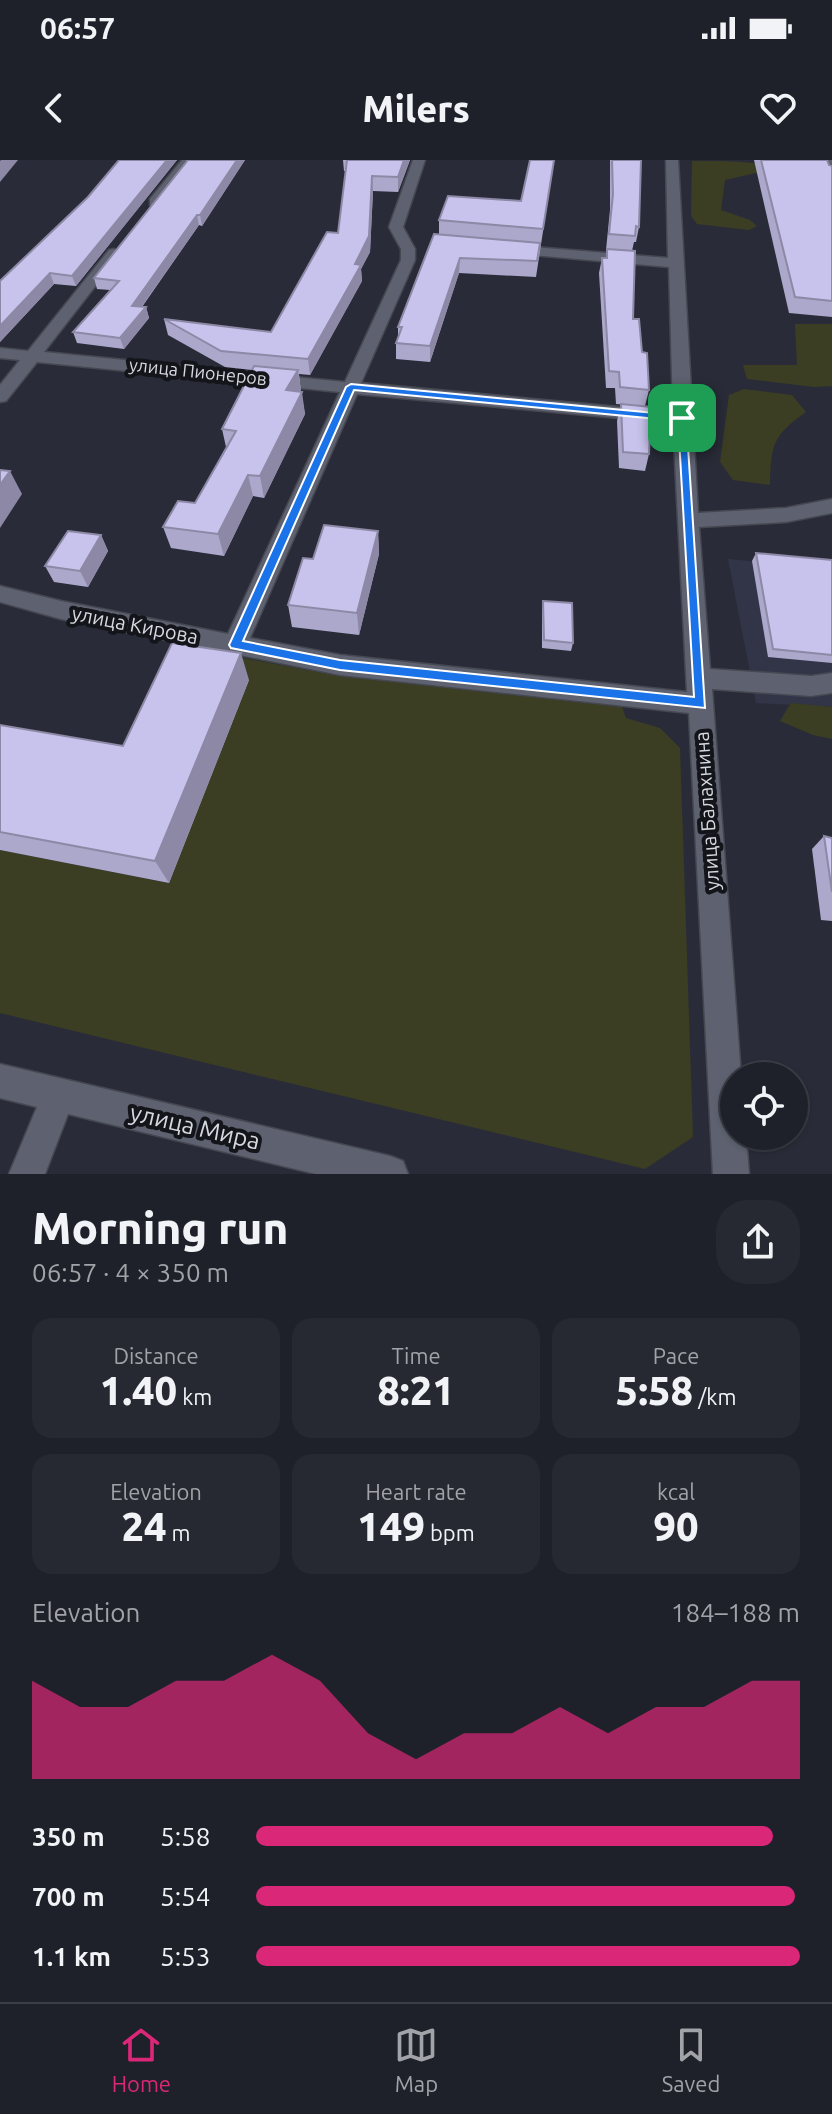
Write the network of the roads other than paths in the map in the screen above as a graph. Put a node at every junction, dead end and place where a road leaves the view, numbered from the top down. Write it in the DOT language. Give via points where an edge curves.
graph roads {
  1 [pos="188,160"];
  2 [pos="419,160"];
  3 [pos="672,160"];
  4 [pos="825,160"];
  5 [pos="832,160"];
  6 [pos="832,178"];
  7 [pos="149,209"];
  8 [pos="120,245"];
  9 [pos="494,247"];
  10 [pos="676,263"];
  11 [pos="0,353"];
  12 [pos="33,355"];
  13 [pos="351,387"];
  14 [pos="0,397"];
  15 [pos="682,418"];
  16 [pos="832,506"];
  17 [pos="689,521"];
  18 [pos="0,594"];
  19 [pos="235,645"];
  20 [pos="699,678"];
  21 [pos="832,683"];
  22 [pos="701,704"];
  23 [pos="0,1081"];
  24 [pos="59,1095"];
  25 [pos="27,1174"];
  26 [pos="390,1174"];
  27 [pos="731,1174"];
  1 -- 7 [label="street"];
  2 -- 13 [label="street" via="396,227 411,240 408,260"];
  3 -- 10 [label="street, улица Балахнина"];
  4 -- 5 [label="street"];
  4 -- 6 [label="street"];
  8 -- 12 [label="street"];
  9 -- 10 [label="street"];
  10 -- 15 [label="street, улица Балахнина"];
  11 -- 12 [label="street, улица Пионеров"];
  12 -- 13 [label="street, улица Пионеров"];
  12 -- 14 [label="street"];
  13 -- 15 [label="street, улица Пионеров"];
  13 -- 19 [label="street"];
  15 -- 17 [label="street, улица Балахнина"];
  16 -- 17 [label="street" via="786,515"];
  17 -- 20 [label="street, улица Балахнина"];
  18 -- 19 [label="street, улица Кирова"];
  19 -- 22 [label="street, улица Кирова" via="340,665"];
  20 -- 21 [label="street"];
  20 -- 22 [label="street, улица Балахнина"];
  22 -- 27 [label="street, улица Балахнина"];
  23 -- 24 [label="street, улица Мира"];
  24 -- 25 [label="street"];
  24 -- 26 [label="street, улица Мира"];
}
